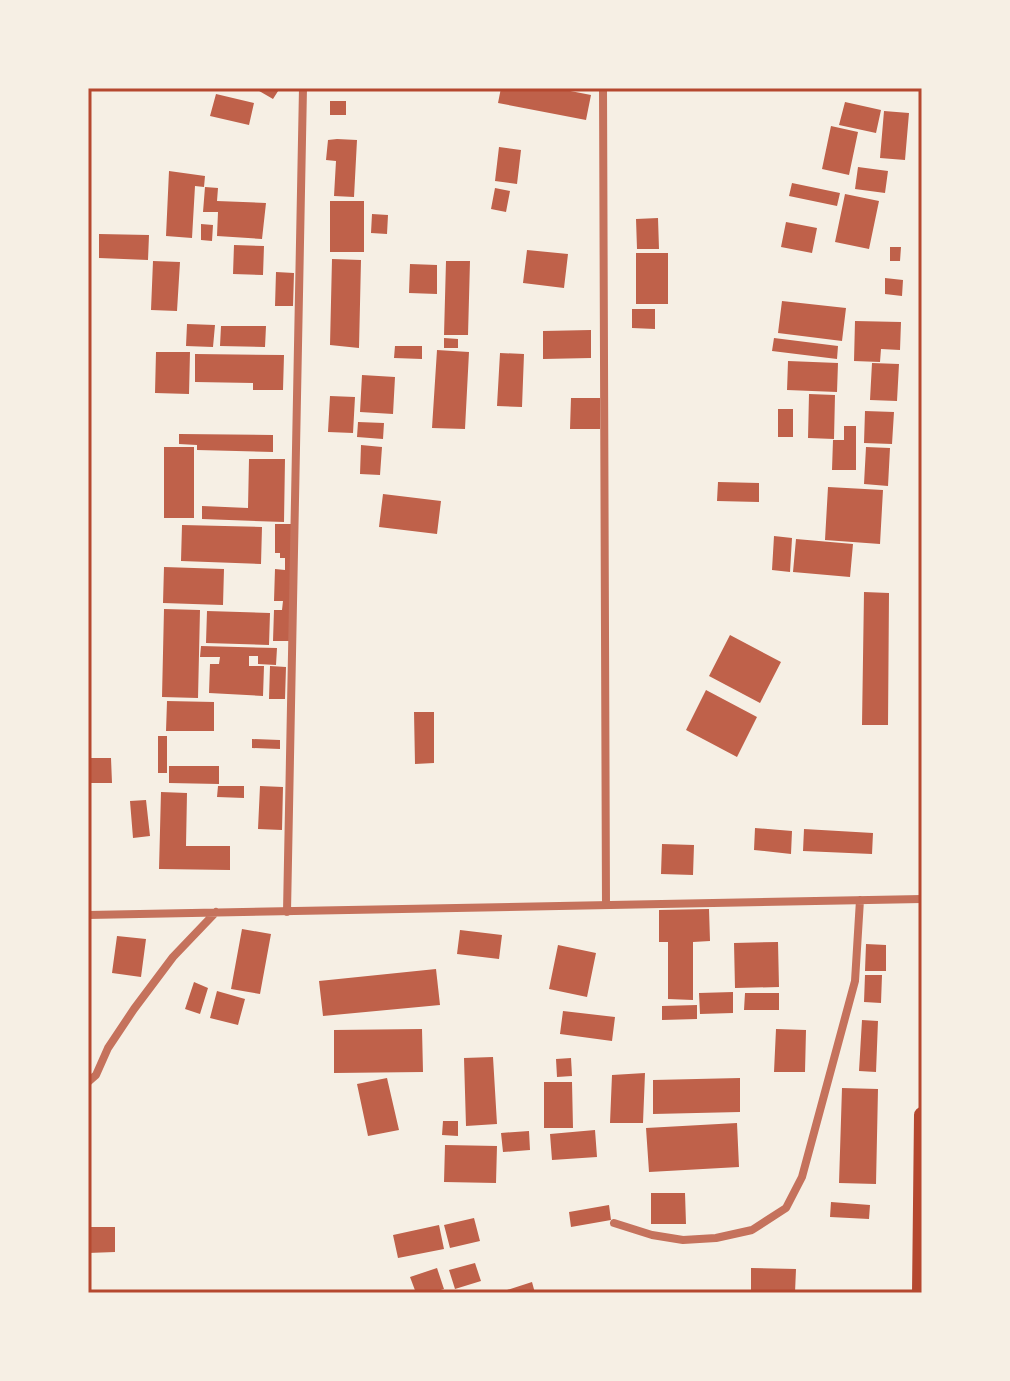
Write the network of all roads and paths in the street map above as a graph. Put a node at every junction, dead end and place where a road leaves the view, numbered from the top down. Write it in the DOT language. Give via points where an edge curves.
graph roads {
  1 [pos="303,88"];
  2 [pos="603,88"];
  3 [pos="922,899"];
  4 [pos="860,900"];
  5 [pos="606,905"];
  6 [pos="216,912"];
  7 [pos="287,912"];
  8 [pos="88,915"];
  9 [pos="88,1082"];
  10 [pos="922,1115"];
  11 [pos="614,1223"];
  12 [pos="920,1293"];
  1 -- 7 [label="street"];
  2 -- 5 [label="street"];
  3 -- 4 [label="street"];
  4 -- 5 [label="street"];
  4 -- 11 [label="street" via="855,981 802,1177 786,1208 752,1230 716,1238 683,1240"];
  5 -- 7 [label="street"];
  6 -- 7 [label="street"];
  6 -- 8 [label="street"];
  6 -- 9 [label="street" via="165,968"];
  10 -- 12 [label="main road"];
}
